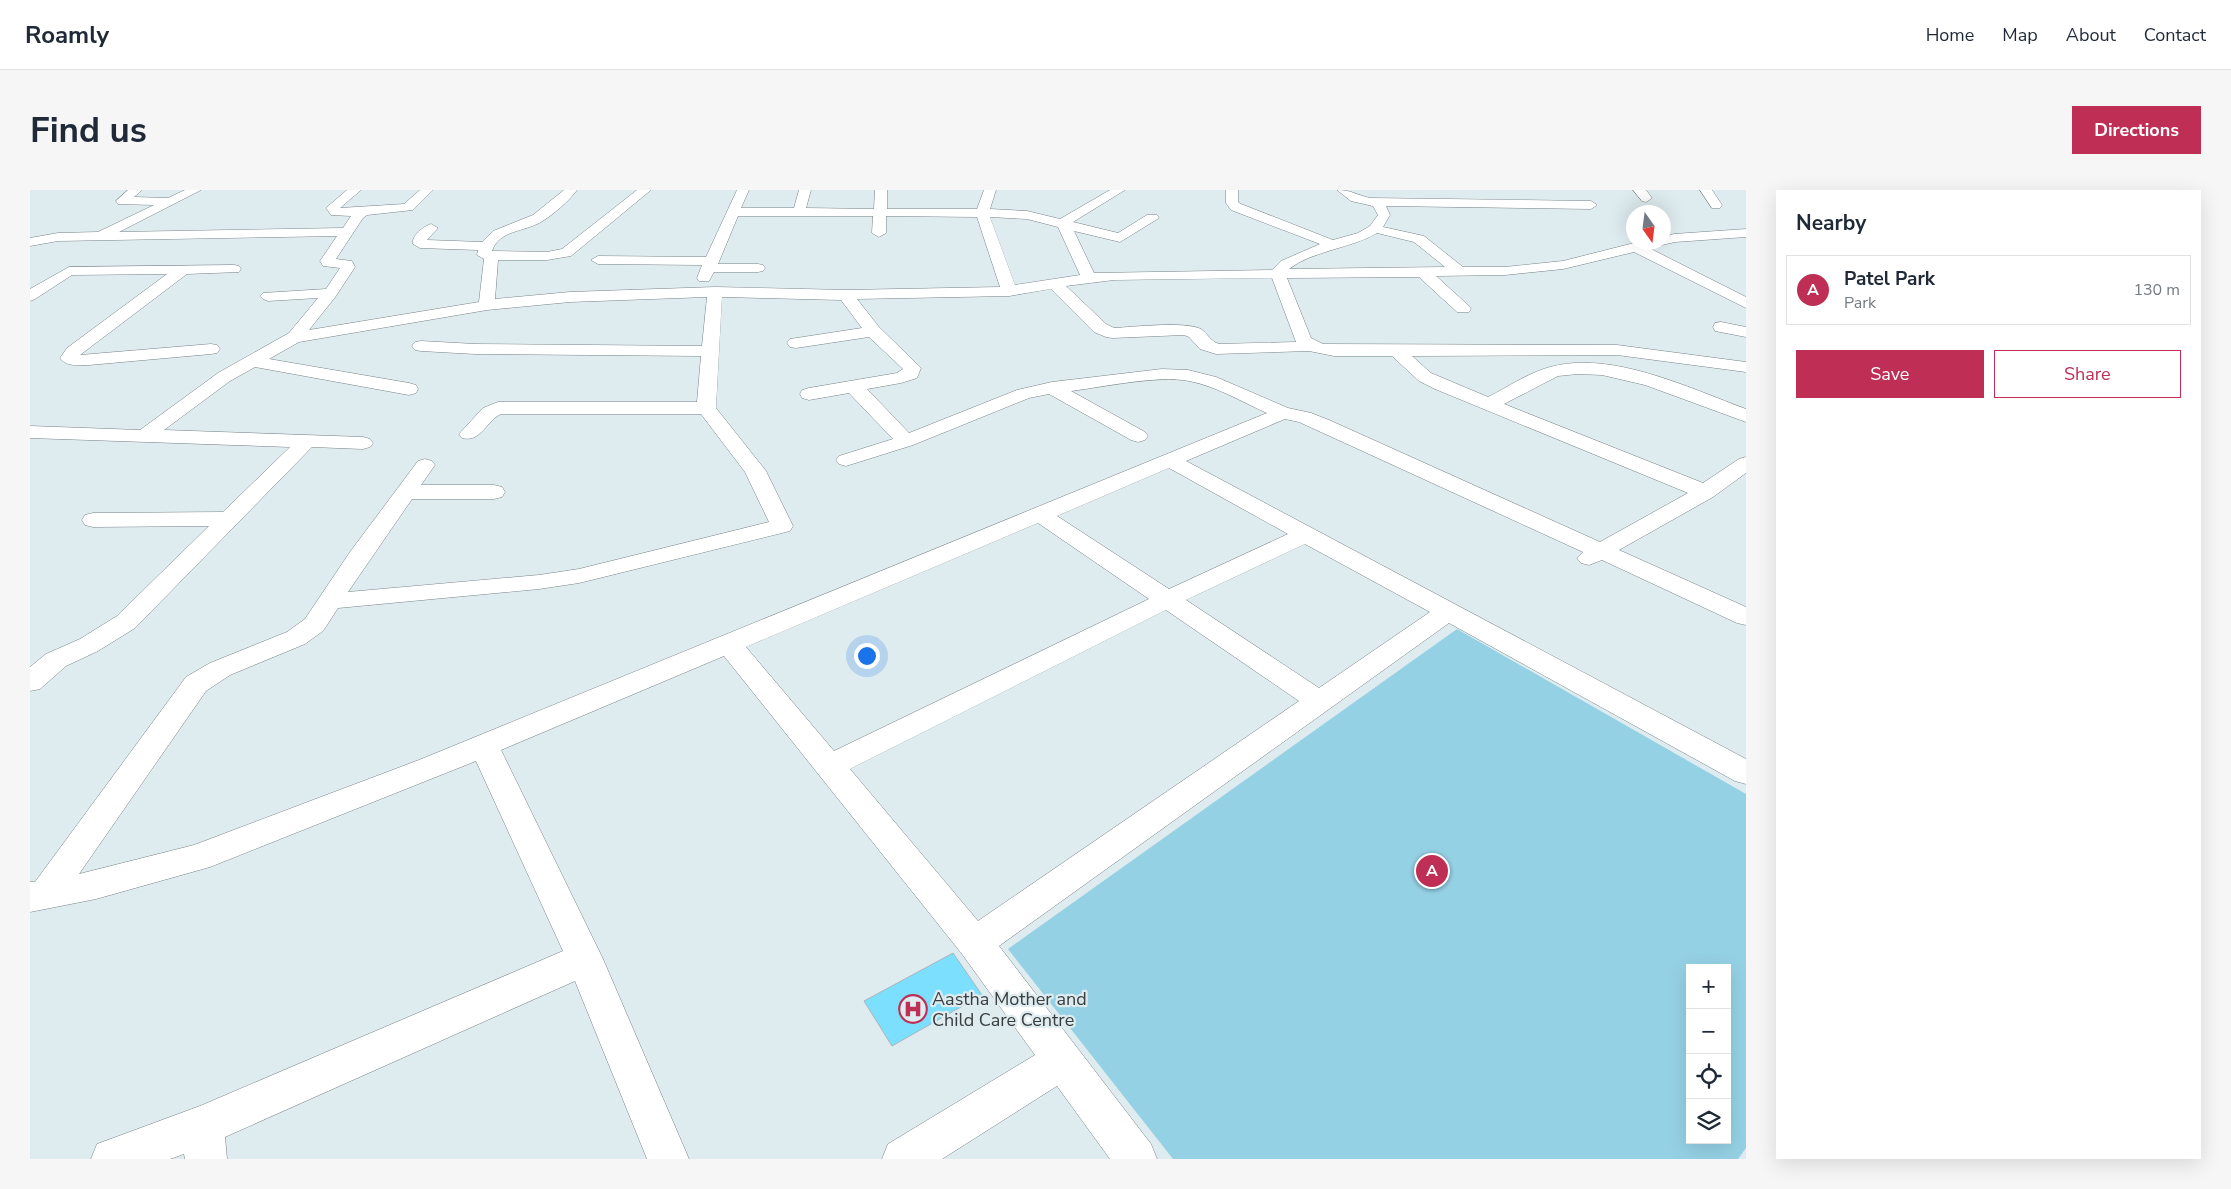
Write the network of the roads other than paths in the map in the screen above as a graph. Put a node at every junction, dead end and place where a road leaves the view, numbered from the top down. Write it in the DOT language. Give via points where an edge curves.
graph roads {
  1 [pos="136,190"];
  2 [pos="195,190"];
  3 [pos="355,190"];
  4 [pos="427,190"];
  5 [pos="571,190"];
  6 [pos="646,190"];
  7 [pos="743,190"];
  8 [pos="805,190"];
  9 [pos="881,190"];
  10 [pos="990,190"];
  11 [pos="1120,190"];
  12 [pos="1232,190"];
  13 [pos="1343,190"];
  14 [pos="1706,190"];
  15 [pos="172,201"];
  16 [pos="1378,202"];
  17 [pos="1591,205"];
  18 [pos="1716,205"];
  19 [pos="361,212"];
  20 [pos="733,212"];
  21 [pos="799,212"];
  22 [pos="880,212"];
  23 [pos="982,213"];
  24 [pos="1152,218"];
  25 [pos="166,220"];
  26 [pos="130,221"];
  27 [pos="1063,223"];
  28 [pos="431,228"];
  29 [pos="1375,229"];
  30 [pos="346,232"];
  31 [pos="879,233"];
  32 [pos="1746,233"];
  33 [pos="1671,239"];
  34 [pos="30,242"];
  35 [pos="1332,244"];
  36 [pos="97,248"];
  37 [pos="1629,250"];
  38 [pos="1642,250"];
  39 [pos="489,251"];
  40 [pos="598,260"];
  41 [pos="710,265"];
  42 [pos="1278,266"];
  43 [pos="758,268"];
  44 [pos="184,269"];
  45 [pos="234,269"];
  46 [pos="69,271"];
  47 [pos="1459,271"];
  48 [pos="1423,272"];
  49 [pos="1089,278"];
  50 [pos="1056,285"];
  51 [pos="1009,291"];
  52 [pos="331,293"];
  53 [pos="706,293"];
  54 [pos="31,294"];
  55 [pos="846,295"];
  56 [pos="268,296"];
  57 [pos="1746,303"];
  58 [pos="486,304"];
  59 [pos="1463,309"];
  60 [pos="1720,327"];
  61 [pos="873,331"];
  62 [pos="1746,332"];
  63 [pos="295,337"];
  64 [pos="796,343"];
  65 [pos="421,346"];
  66 [pos="1309,346"];
  67 [pos="211,349"];
  68 [pos="710,351"];
  69 [pos="1398,352"];
  70 [pos="253,361"];
  71 [pos="1746,367"];
  72 [pos="854,387"];
  73 [pos="1052,388"];
  74 [pos="409,389"];
  75 [pos="809,394"];
  76 [pos="1490,404"];
  77 [pos="706,408"];
  78 [pos="1283,413"];
  79 [pos="1746,416"];
  80 [pos="30,432"];
  81 [pos="469,434"];
  82 [pos="144,436"];
  83 [pos="1138,436"];
  84 [pos="307,441"];
  85 [pos="906,441"];
  86 [pos="363,443"];
  87 [pos="846,460"];
  88 [pos="1171,461"];
  89 [pos="1746,463"];
  90 [pos="425,464"];
  91 [pos="405,492"];
  92 [pos="494,492"];
  93 [pos="1705,492"];
  94 [pos="1040,515"];
  95 [pos="229,519"];
  96 [pos="92,520"];
  97 [pos="1307,534"];
  98 [pos="1594,555"];
  99 [pos="1167,600"];
  100 [pos="330,601"];
  101 [pos="1449,611"];
  102 [pos="1746,617"];
  103 [pos="1746,632"];
  104 [pos="729,644"];
  105 [pos="30,682"];
  106 [pos="1319,701"];
  107 [pos="484,746"];
  108 [pos="829,766"];
  109 [pos="1746,773"];
  110 [pos="38,896"];
  111 [pos="975,942"];
  112 [pos="585,959"];
  113 [pos="1062,1060"];
  114 [pos="204,1142"];
  115 [pos="112,1159"];
  116 [pos="668,1159"];
  117 [pos="903,1159"];
  118 [pos="1136,1159"];
  1 -- 15 [label="street" via="122,201"];
  2 -- 15 [label="street"];
  3 -- 19 [label="street" via="332,208 336,212"];
  4 -- 19 [label="street" via="408,208"];
  5 -- 39 [label="street" via="538,218 497,233"];
  6 -- 39 [label="street" via="566,253 547,256"];
  7 -- 20 [label="street"];
  8 -- 21 [label="street"];
  9 -- 22 [label="street"];
  10 -- 23 [label="street"];
  11 -- 27 [label="street"];
  12 -- 35 [label="street" via="1232,203 1236,207"];
  13 -- 16 [label="street" via="1361,200"];
  14 -- 18 [label="street"];
  15 -- 26 [label="street"];
  16 -- 17 [label="street"];
  16 -- 29 [label="street" via="1384,214"];
  19 -- 30 [label="street"];
  20 -- 21 [label="street"];
  20 -- 41 [label="street"];
  21 -- 22 [label="street"];
  22 -- 23 [label="street"];
  22 -- 31 [label="street"];
  23 -- 27 [label="street" via="1018,214"];
  23 -- 51 [label="street"];
  24 -- 27 [label="street" via="1120,238"];
  25 -- 26 [label="street"];
  26 -- 36 [label="street"];
  27 -- 49 [label="street"];
  28 -- 39 [label="street" via="419,240 420,244"];
  29 -- 35 [label="street" via="1363,236"];
  29 -- 47 [label="street" via="1419,239"];
  30 -- 36 [label="street" via="124,236"];
  30 -- 52 [label="street" via="327,261 328,264 347,264 348,267"];
  32 -- 33 [label="street"];
  34 -- 36 [label="street" via="52,238"];
  35 -- 42 [label="street"];
  36 -- 46 [label="street"];
  37 -- 47 [label="street" via="1563,265 1505,271"];
  38 -- 57 [label="street"];
  39 -- 58 [label="street"];
  40 -- 41 [label="street"];
  41 -- 43 [label="street"];
  41 -- 53 [label="street"];
  42 -- 48 [label="street"];
  42 -- 49 [label="street"];
  42 -- 66 [label="street" via="1303,340"];
  44 -- 45 [label="street"];
  44 -- 46 [label="street"];
  44 -- 67 [label="street" via="68,358 89,360"];
  46 -- 54 [label="street"];
  47 -- 48 [label="street"];
  48 -- 59 [label="street"];
  49 -- 50 [label="street"];
  50 -- 51 [label="street"];
  50 -- 66 [label="street" via="1100,328 1112,334 1184,330 1195,333 1206,345 1230,350"];
  51 -- 55 [label="street"];
  52 -- 56 [label="street"];
  52 -- 63 [label="street"];
  53 -- 55 [label="street"];
  53 -- 58 [label="street" via="570,297"];
  53 -- 68 [label="street"];
  55 -- 61 [label="street"];
  58 -- 63 [label="street"];
  60 -- 62 [label="street"];
  61 -- 64 [label="street"];
  61 -- 72 [label="street" via="912,368 910,374"];
  63 -- 70 [label="street"];
  65 -- 68 [label="street"];
  66 -- 69 [label="street" via="1334,352"];
  68 -- 77 [label="street"];
  69 -- 71 [label="street" via="1598,349"];
  69 -- 76 [label="street" via="1425,377"];
  70 -- 74 [label="street"];
  70 -- 82 [label="street" via="224,377"];
  72 -- 75 [label="street"];
  72 -- 85 [label="street"];
  73 -- 78 [label="street" via="1162,374 1188,374"];
  73 -- 83 [label="street"];
  73 -- 85 [label="street" via="1024,394"];
  76 -- 79 [label="street" via="1553,372 1580,369 1650,381"];
  76 -- 93 [label="street"];
  77 -- 81 [label="street" via="498,408"];
  77 -- 100 [label="street" via="755,472 782,526 579,576"];
  78 -- 88 [label="street"];
  78 -- 98 [label="street" via="1319,435"];
  80 -- 82 [label="street"];
  82 -- 84 [label="street"];
  84 -- 86 [label="street"];
  84 -- 95 [label="street"];
  85 -- 87 [label="street"];
  88 -- 94 [label="street"];
  88 -- 97 [label="street"];
  89 -- 93 [label="street"];
  90 -- 91 [label="street"];
  91 -- 92 [label="street"];
  91 -- 100 [label="street"];
  93 -- 98 [label="street"];
  94 -- 99 [label="street"];
  94 -- 104 [label="street"];
  95 -- 96 [label="street"];
  95 -- 105 [label="street" via="126,622 89,645 56,660"];
  97 -- 99 [label="street"];
  97 -- 101 [label="street"];
  98 -- 102 [label="street"];
  98 -- 103 [label="street"];
  99 -- 106 [label="street"];
  99 -- 108 [label="street"];
  100 -- 110 [label="street" via="314,625 296,638 220,669 196,684"];
  101 -- 106 [label="street"];
  101 -- 109 [label="street"];
  104 -- 107 [label="street"];
  104 -- 108 [label="street"];
  106 -- 111 [label="street"];
  107 -- 110 [label="street" via="198,857 96,885"];
  107 -- 112 [label="street"];
  108 -- 111 [label="street"];
  111 -- 113 [label="street"];
  112 -- 114 [label="street"];
  112 -- 116 [label="street"];
  113 -- 117 [label="street"];
  113 -- 118 [label="street"];
  114 -- 115 [label="street"];
}
